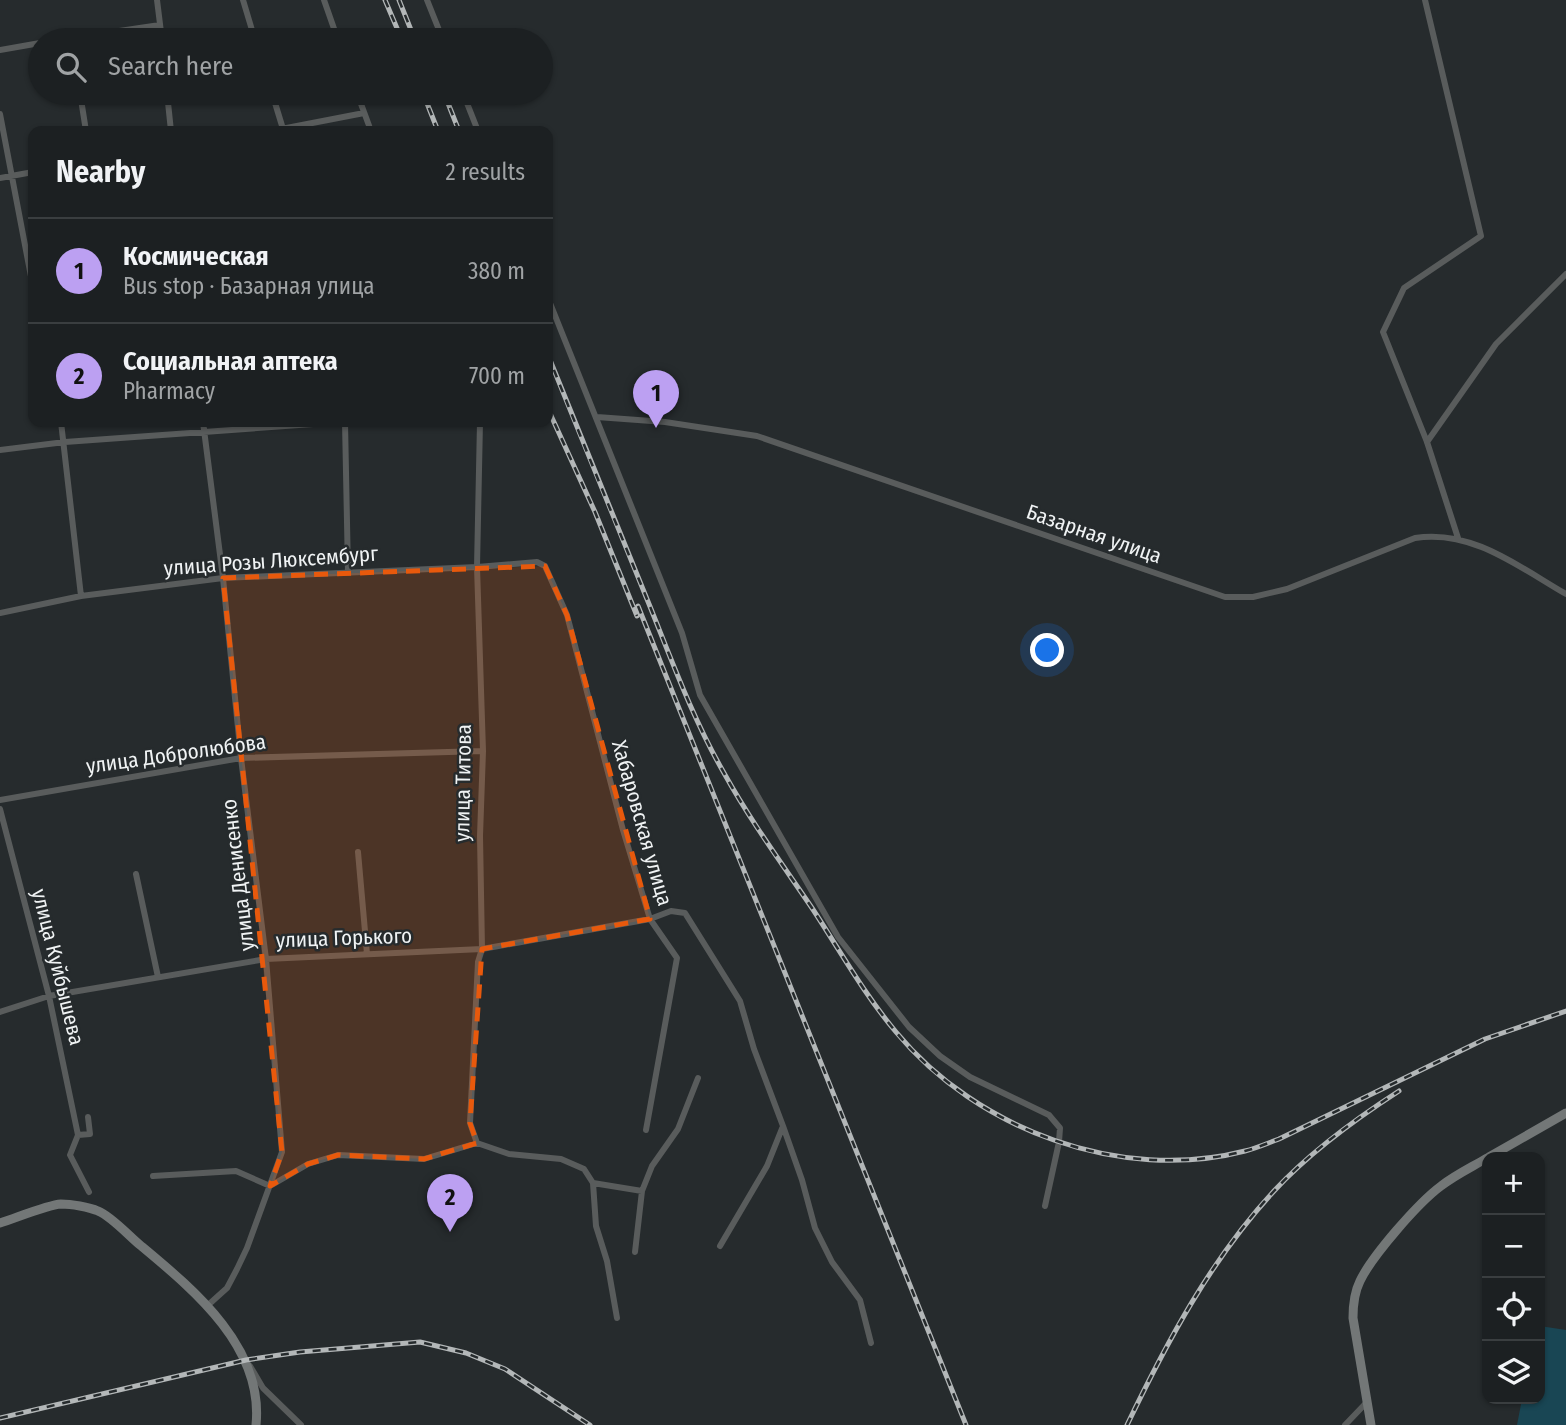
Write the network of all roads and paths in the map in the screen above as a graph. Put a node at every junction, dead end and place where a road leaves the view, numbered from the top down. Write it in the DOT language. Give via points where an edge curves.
graph roads {
  1 [pos="157,0"];
  2 [pos="243,0"];
  3 [pos="324,0"];
  4 [pos="427,0"];
  5 [pos="1425,0"];
  6 [pos="160,25"];
  7 [pos="141,28"];
  8 [pos="160,28"];
  9 [pos="251,28"];
  10 [pos="334,28"];
  11 [pos="438,28"];
  12 [pos="28,45"];
  13 [pos="0,50"];
  14 [pos="82,105"];
  15 [pos="169,105"];
  16 [pos="276,105"];
  17 [pos="361,105"];
  18 [pos="468,105"];
  19 [pos="364,113"];
  20 [pos="0,114"];
  21 [pos="85,126"];
  22 [pos="171,126"];
  23 [pos="282,126"];
  24 [pos="312,126"];
  25 [pos="369,126"];
  26 [pos="476,126"];
  27 [pos="28,173"];
  28 [pos="11,176"];
  29 [pos="0,178"];
  30 [pos="28,262"];
  31 [pos="1566,274"];
  32 [pos="553,310"];
  33 [pos="597,417"];
  34 [pos="62,427"];
  35 [pos="204,427"];
  36 [pos="266,427"];
  37 [pos="343,427"];
  38 [pos="480,427"];
  39 [pos="204,431"];
  40 [pos="65,442"];
  41 [pos="1427,442"];
  42 [pos="0,450"];
  43 [pos="1458,538"];
  44 [pos="545,566"];
  45 [pos="478,567"];
  46 [pos="348,572"];
  47 [pos="223,578"];
  48 [pos="1566,594"];
  49 [pos="81,596"];
  50 [pos="0,613"];
  51 [pos="483,751"];
  52 [pos="241,758"];
  53 [pos="0,800"];
  54 [pos="0,809"];
  55 [pos="358,852"];
  56 [pos="136,874"];
  57 [pos="650,919"];
  58 [pos="482,949"];
  59 [pos="367,954"];
  60 [pos="265,959"];
  61 [pos="159,977"];
  62 [pos="49,996"];
  63 [pos="0,1012"];
  64 [pos="698,1078"];
  65 [pos="1566,1113"];
  66 [pos="88,1117"];
  67 [pos="783,1126"];
  68 [pos="646,1130"];
  69 [pos="78,1135"];
  70 [pos="477,1143"];
  71 [pos="1498,1152"];
  72 [pos="1482,1162"];
  73 [pos="153,1176"];
  74 [pos="593,1183"];
  75 [pos="270,1186"];
  76 [pos="642,1191"];
  77 [pos="89,1192"];
  78 [pos="1045,1206"];
  79 [pos="0,1223"];
  80 [pos="720,1246"];
  81 [pos="635,1252"];
  82 [pos="206,1306"];
  83 [pos="617,1318"];
  84 [pos="872,1343"];
  85 [pos="246,1360"];
  86 [pos="1367,1402"];
  87 [pos="256,1425"];
  88 [pos="301,1425"];
  89 [pos="1345,1425"];
  90 [pos="1371,1425"];
  1 -- 6 [label="street"];
  2 -- 9 [label="street"];
  3 -- 10 [label="street"];
  4 -- 11 [label="street"];
  5 -- 41 [label="street" via="1482,236 1404,288 1383,332"];
  6 -- 7 [label="street"];
  6 -- 8 [label="street"];
  12 -- 13 [label="street"];
  14 -- 21 [label="street"];
  15 -- 22 [label="street"];
  16 -- 23 [label="street"];
  17 -- 19 [label="street"];
  18 -- 26 [label="street"];
  19 -- 24 [label="street"];
  19 -- 25 [label="street"];
  20 -- 28 [label="street"];
  27 -- 28 [label="street"];
  28 -- 29 [label="street"];
  28 -- 30 [label="street"];
  31 -- 41 [label="street" via="1496,344"];
  32 -- 33 [label="street"];
  33 -- 43 [label="street, Базарная улица" via="757,436 1225,597 1253,597 1287,589 1415,538"];
  33 -- 78 [label="street" via="682,633 700,695 838,937 909,1027 940,1056 970,1077 1049,1115 1060,1128"];
  34 -- 40 [label="street"];
  35 -- 39 [label="street, улица Денисенко"];
  36 -- 39 [label="street"];
  37 -- 46 [label="street"];
  38 -- 45 [label="street, улица Титова"];
  39 -- 40 [label="street"];
  39 -- 47 [label="street, улица Денисенко"];
  40 -- 42 [label="street"];
  40 -- 49 [label="street"];
  41 -- 43 [label="street"];
  43 -- 48 [label="street, Базарная улица" via="1487,548"];
  44 -- 45 [label="street, улица Розы Люксембург" via="537,562"];
  44 -- 57 [label="street, Хабаровская улица" via="567,615"];
  45 -- 46 [label="street, улица Розы Люксембург"];
  45 -- 51 [label="street, улица Титова"];
  46 -- 47 [label="street, улица Розы Люксембург"];
  47 -- 49 [label="street, улица Розы Люксембург"];
  47 -- 52 [label="street, улица Денисенко"];
  49 -- 50 [label="street, улица Розы Люксембург"];
  51 -- 52 [label="street, улица Добролюбова"];
  51 -- 58 [label="street, улица Титова"];
  52 -- 53 [label="street, улица Добролюбова"];
  52 -- 60 [label="street, улица Денисенко"];
  54 -- 62 [label="street, улица Куйбышева"];
  55 -- 59 [label="street"];
  56 -- 61 [label="street"];
  57 -- 58 [label="street, улица Горького"];
  57 -- 67 [label="street, улица Горького" via="671,911 685,914 740,1001"];
  57 -- 68 [label="street, Хабаровская улица" via="677,958"];
  58 -- 59 [label="street, улица Горького"];
  58 -- 70 [label="street, улица Титова" via="470,1123"];
  59 -- 60 [label="street, улица Горького"];
  60 -- 61 [label="street, улица Горького"];
  60 -- 75 [label="street, улица Денисенко" via="282,1152"];
  61 -- 62 [label="street, улица Горького"];
  62 -- 63 [label="street, улица Горького"];
  62 -- 69 [label="street, улица Куйбышева"];
  64 -- 76 [label="street" via="678,1129 652,1166"];
  65 -- 71 [label="street"];
  66 -- 69 [label="street, улица Куйбышева" via="90,1134"];
  67 -- 80 [label="street" via="767,1166"];
  67 -- 84 [label="street" via="815,1228 859,1300"];
  69 -- 77 [label="street, улица Куйбышева" via="70,1155"];
  70 -- 74 [label="street" via="509,1154 561,1159 584,1168"];
  70 -- 75 [label="street" via="424,1159 338,1155 308,1164"];
  72 -- 86 [label="street" via="1439,1187 1379,1252 1359,1282 1353,1318"];
  73 -- 75 [label="street" via="236,1171"];
  74 -- 76 [label="street"];
  74 -- 83 [label="street" via="596,1226"];
  75 -- 82 [label="street, улица Денисенко" via="227,1288"];
  76 -- 81 [label="street"];
  79 -- 82 [label="street" via="61,1204 99,1211"];
  82 -- 85 [label="street"];
  85 -- 87 [label="street" via="258,1404"];
  85 -- 88 [label="street" via="263,1388"];
  86 -- 89 [label="street"];
  86 -- 90 [label="street"];
}
